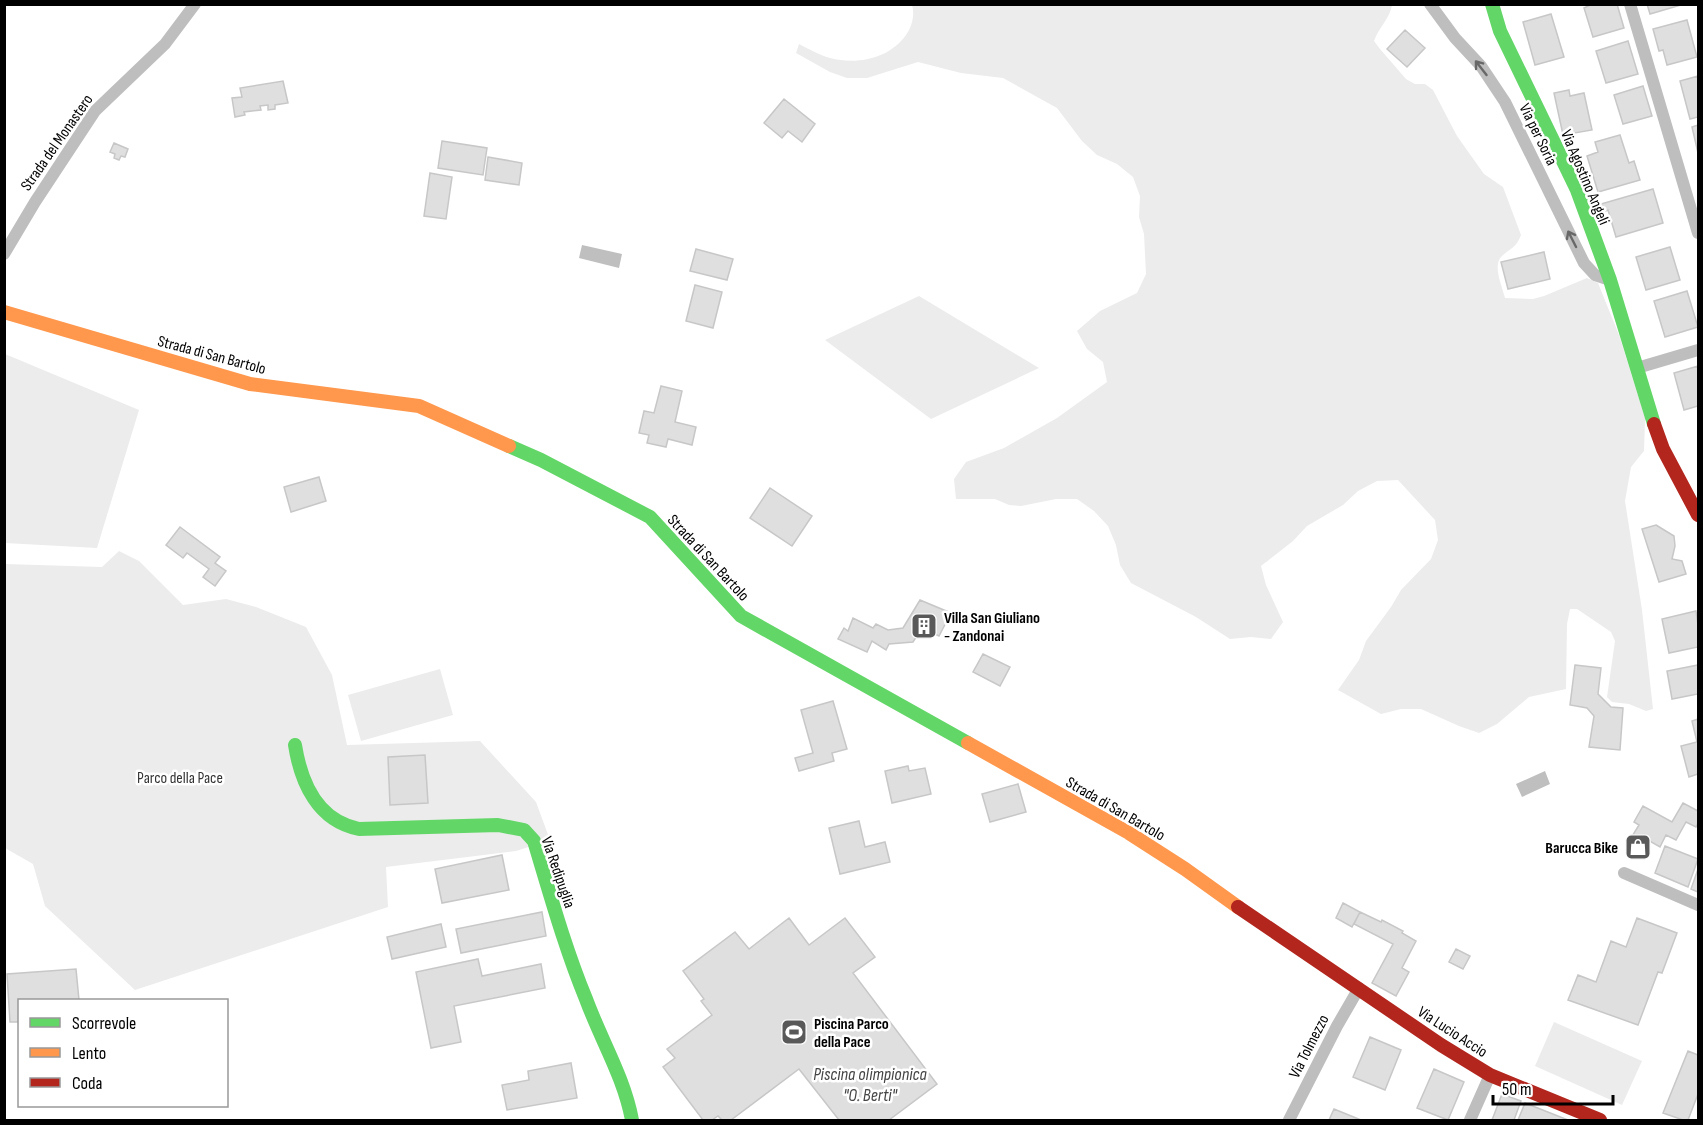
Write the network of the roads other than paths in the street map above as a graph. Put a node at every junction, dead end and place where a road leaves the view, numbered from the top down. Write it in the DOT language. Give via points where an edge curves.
graph roads {
  1 [pos="195,4"];
  2 [pos="1430,4"];
  3 [pos="1492,4"];
  4 [pos="1630,4"];
  5 [pos="1698,233"];
  6 [pos="4,254"];
  7 [pos="1610,280"];
  8 [pos="4,312"];
  9 [pos="1698,350"];
  10 [pos="1636,368"];
  11 [pos="1698,515"];
  12 [pos="296,745"];
  13 [pos="1624,873"];
  14 [pos="1698,905"];
  15 [pos="1359,988"];
  16 [pos="1490,1075"];
  17 [pos="632,1120"];
  18 [pos="1289,1120"];
  19 [pos="1470,1120"];
  20 [pos="1600,1120"];
  1 -- 6 [label="street, Strada del Monastero" via="165,44 95,111"];
  7 -- 2 [label="street, Via per Soria, one-way" via="1595,275 1584,263 1506,102"];
  3 -- 7 [label="street, Via Agostino Angeli" via="1500,32 1577,190"];
  4 -- 5 [label="street"];
  7 -- 10 [label="street, Via Agostino Angeli"];
  8 -- 15 [label="street, Strada di San Bartolo" via="250,384 419,406 541,460 650,517 741,616 1129,833"];
  9 -- 10 [label="street"];
  10 -- 11 [label="street" via="1663,449"];
  12 -- 17 [label="street, Via Redipuglia" via="299,770 321,810 343,826 359,829 498,825 524,830 534,841 588,1007 626,1095"];
  13 -- 14 [label="street"];
  15 -- 16 [label="street, Via Lucio Accio"];
  15 -- 18 [label="street, Via Tolmezzo"];
  16 -- 19 [label="street"];
  16 -- 20 [label="street, Via Lucio Accio"];
}
